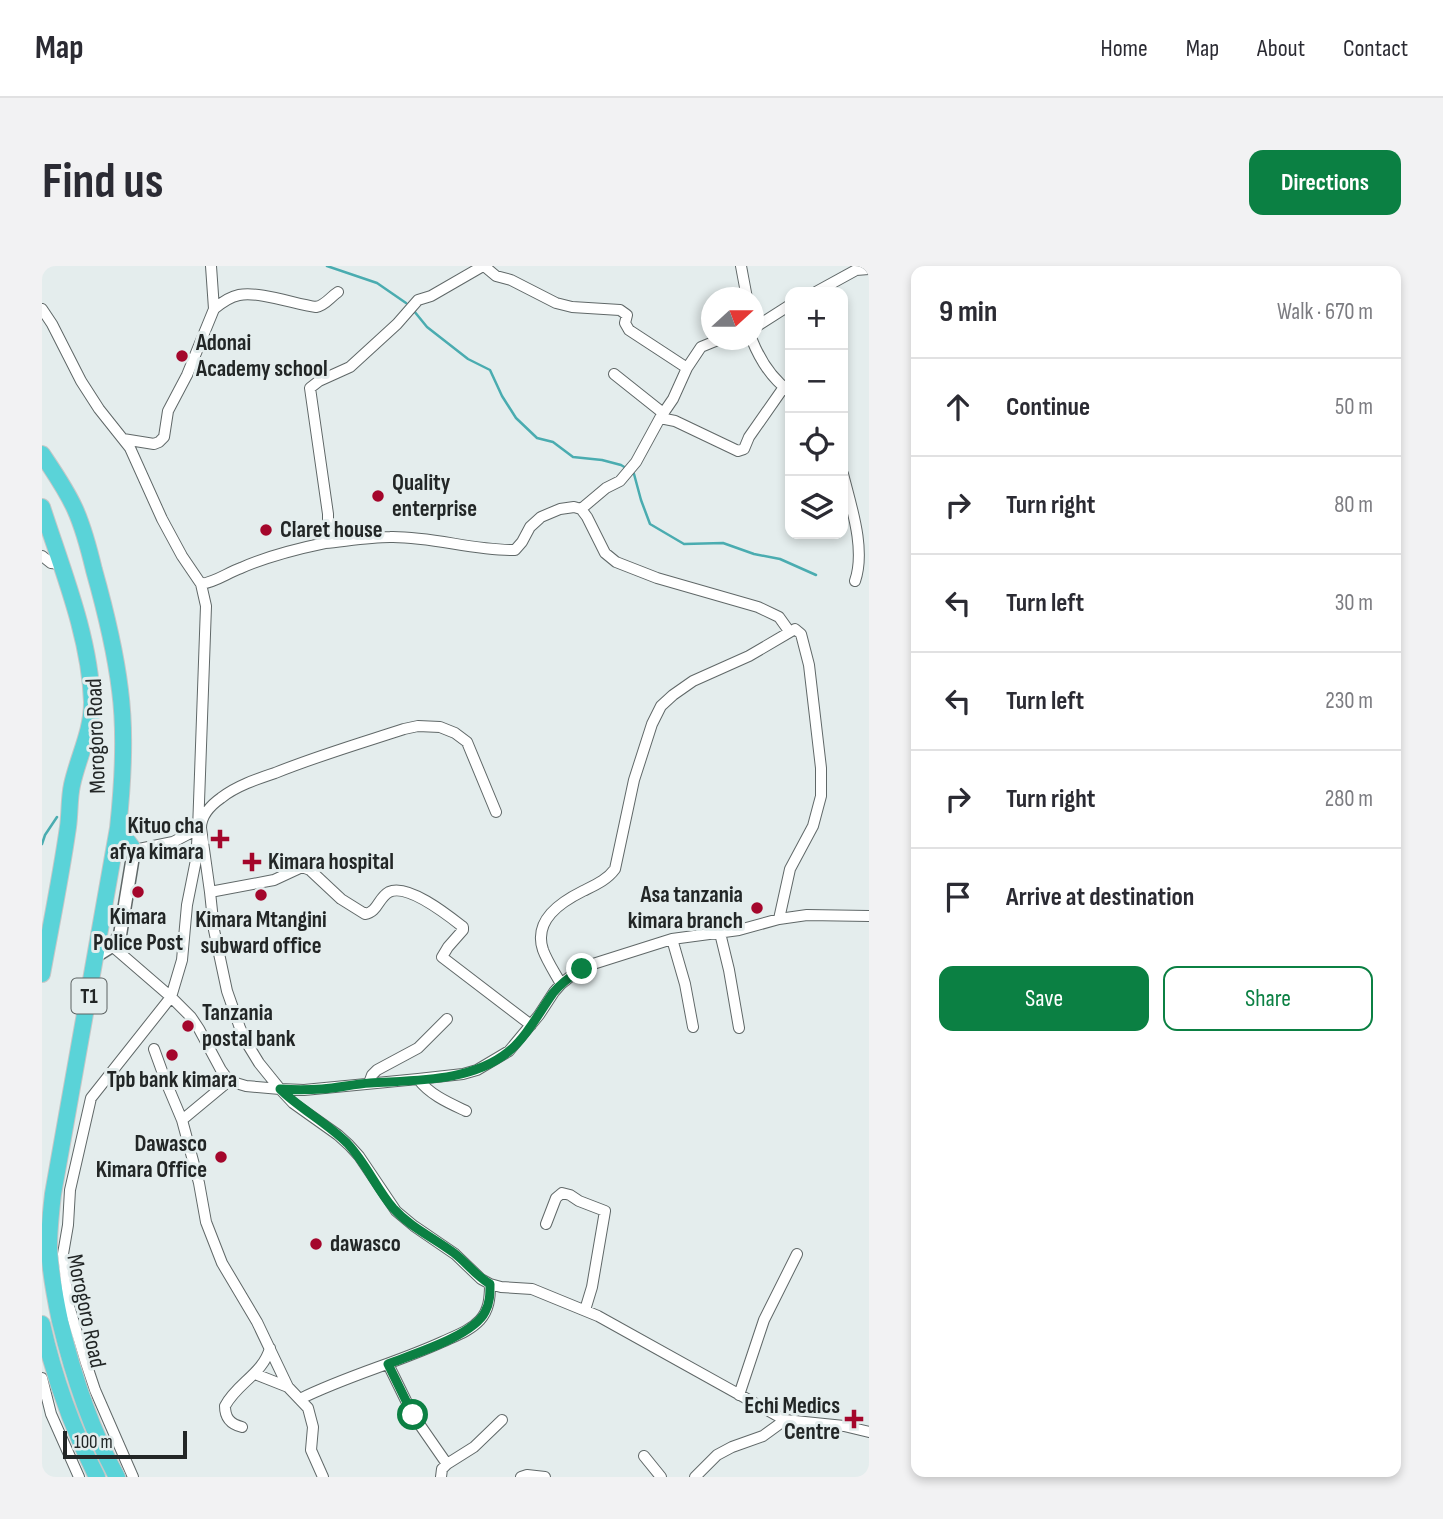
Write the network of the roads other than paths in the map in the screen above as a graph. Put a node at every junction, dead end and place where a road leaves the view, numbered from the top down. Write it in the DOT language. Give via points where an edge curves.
graph roads {
  1 [pos="211,266"];
  2 [pos="741,266"];
  3 [pos="479,267"];
  4 [pos="869,269"];
  5 [pos="745,287"];
  6 [pos="825,287"];
  7 [pos="338,292"];
  8 [pos="785,308"];
  9 [pos="42,309"];
  10 [pos="214,309"];
  11 [pos="764,322"];
  12 [pos="701,347"];
  13 [pos="756,350"];
  14 [pos="687,368"];
  15 [pos="614,374"];
  16 [pos="785,388"];
  17 [pos="785,392"];
  18 [pos="662,415"];
  19 [pos="123,439"];
  20 [pos="42,454"];
  21 [pos="844,476"];
  22 [pos="42,507"];
  23 [pos="581,509"];
  24 [pos="325,542"];
  25 [pos="42,556"];
  26 [pos="60,564"];
  27 [pos="855,581"];
  28 [pos="201,584"];
  29 [pos="789,631"];
  30 [pos="496,812"];
  31 [pos="118,828"];
  32 [pos="199,829"];
  33 [pos="134,850"];
  34 [pos="210,892"];
  35 [pos="869,916"];
  36 [pos="779,919"];
  37 [pos="720,933"];
  38 [pos="671,940"];
  39 [pos="112,946"];
  40 [pos="96,956"];
  41 [pos="42,974"];
  42 [pos="561,985"];
  43 [pos="171,997"];
  44 [pos="447,1019"];
  45 [pos="531,1025"];
  46 [pos="693,1027"];
  47 [pos="739,1028"];
  48 [pos="154,1049"];
  49 [pos="418,1079"];
  50 [pos="229,1081"];
  51 [pos="369,1083"];
  52 [pos="280,1089"];
  53 [pos="466,1111"];
  54 [pos="182,1120"];
  55 [pos="546,1224"];
  56 [pos="797,1254"];
  57 [pos="490,1284"];
  58 [pos="585,1310"];
  59 [pos="42,1324"];
  60 [pos="271,1348"];
  61 [pos="388,1364"];
  62 [pos="255,1374"];
  63 [pos="42,1378"];
  64 [pos="288,1387"];
  65 [pos="739,1395"];
  66 [pos="300,1399"];
  67 [pos="53,1413"];
  68 [pos="502,1419"];
  69 [pos="785,1420"];
  70 [pos="242,1427"];
  71 [pos="869,1432"];
  72 [pos="644,1456"];
  73 [pos="447,1464"];
  74 [pos="79,1477"];
  75 [pos="97,1477"];
  76 [pos="117,1477"];
  77 [pos="133,1477"];
  78 [pos="323,1477"];
  79 [pos="441,1477"];
  80 [pos="521,1477"];
  81 [pos="545,1477"];
  82 [pos="661,1477"];
  83 [pos="695,1477"];
  1 -- 10 [label="street"];
  2 -- 5 [label="street"];
  3 -- 14 [label="street" via="556,303 620,310 629,330"];
  3 -- 24 [label="street" via="418,300 350,367 310,388 328,514"];
  4 -- 6 [label="street" via="856,270"];
  7 -- 10 [label="street" via="317,307 238,295"];
  8 -- 11 [label="street"];
  9 -- 19 [label="street" via="81,381"];
  10 -- 19 [label="street" via="168,411 162,440"];
  12 -- 14 [label="street"];
  13 -- 16 [label="street"];
  14 -- 18 [label="street"];
  15 -- 18 [label="street"];
  17 -- 18 [label="street" via="738,451"];
  18 -- 23 [label="street" via="620,481"];
  19 -- 28 [label="street" via="162,519"];
  20 -- 31 [label="highway, Morogoro Road / T1" via="75,509 113,643 123,728"];
  21 -- 27 [label="street" via="859,555"];
  22 -- 26 [label="highway, Morogoro Road / T1"];
  23 -- 24 [label="street" via="560,509 541,517 515,550 390,537"];
  23 -- 29 [label="street" via="605,553 615,562 758,607 779,617"];
  24 -- 28 [label="street" via="277,554"];
  25 -- 26 [label="street"];
  26 -- 41 [label="highway, Morogoro Road / T1" via="89,666 92,703 72,786"];
  28 -- 32 [label="street" via="206,606"];
  29 -- 36 [label="street" via="798,631 806,651 821,796 813,826 790,869"];
  29 -- 42 [label="street" via="749,656 693,681 661,706 632,789 615,869 561,904 545,923 542,946"];
  30 -- 32 [label="street" via="467,742 440,727 418,726 309,760 234,790 205,814"];
  31 -- 33 [label="highway"];
  31 -- 40 [label="highway, Morogoro Road / T1"];
  32 -- 33 [label="street" via="173,842"];
  32 -- 34 [label="street"];
  32 -- 43 [label="street" via="182,960"];
  33 -- 39 [label="street" via="122,928"];
  34 -- 45 [label="street" via="268,882 304,867 365,914 391,891 405,892 463,927 442,957"];
  34 -- 52 [label="street" via="233,1012 253,1054"];
  35 -- 36 [label="street"];
  36 -- 37 [label="street"];
  37 -- 38 [label="street"];
  37 -- 47 [label="street"];
  38 -- 42 [label="street" via="593,964"];
  38 -- 46 [label="street"];
  39 -- 40 [label="street"];
  39 -- 43 [label="street"];
  40 -- 76 [label="highway, Morogoro Road / T1" via="53,1194 49,1250 73,1371"];
  42 -- 45 [label="street"];
  43 -- 50 [label="street" via="191,1017"];
  43 -- 77 [label="street" via="91,1098 70,1190 63,1254 69,1306 86,1363"];
  44 -- 51 [label="street" via="418,1048 377,1070"];
  45 -- 49 [label="street" via="509,1051 487,1065 463,1074"];
  48 -- 54 [label="street"];
  49 -- 51 [label="street"];
  49 -- 53 [label="street"];
  50 -- 52 [label="street"];
  50 -- 54 [label="street"];
  51 -- 52 [label="street"];
  52 -- 57 [label="street" via="349,1145 396,1211"];
  54 -- 60 [label="street" via="206,1222 222,1263"];
  55 -- 58 [label="street" via="562,1193 605,1211"];
  56 -- 65 [label="street" via="764,1320"];
  57 -- 58 [label="street" via="532,1289"];
  57 -- 61 [label="street" via="487,1310 477,1323"];
  58 -- 65 [label="street"];
  59 -- 67 [label="highway, Morogoro Road" via="53,1366"];
  60 -- 62 [label="street"];
  60 -- 64 [label="street"];
  61 -- 66 [label="street"];
  61 -- 73 [label="street" via="413,1415"];
  62 -- 64 [label="street"];
  62 -- 70 [label="street" via="225,1406 230,1422"];
  63 -- 67 [label="street"];
  64 -- 66 [label="street"];
  65 -- 69 [label="street"];
  66 -- 78 [label="street" via="308,1408 313,1427 311,1450"];
  67 -- 74 [label="street"];
  67 -- 75 [label="highway, Morogoro Road"];
  68 -- 73 [label="street" via="474,1447"];
  69 -- 71 [label="street"];
  69 -- 83 [label="street" via="763,1436 718,1455"];
  72 -- 82 [label="street"];
  73 -- 79 [label="street"];
  80 -- 81 [label="street"];
}
